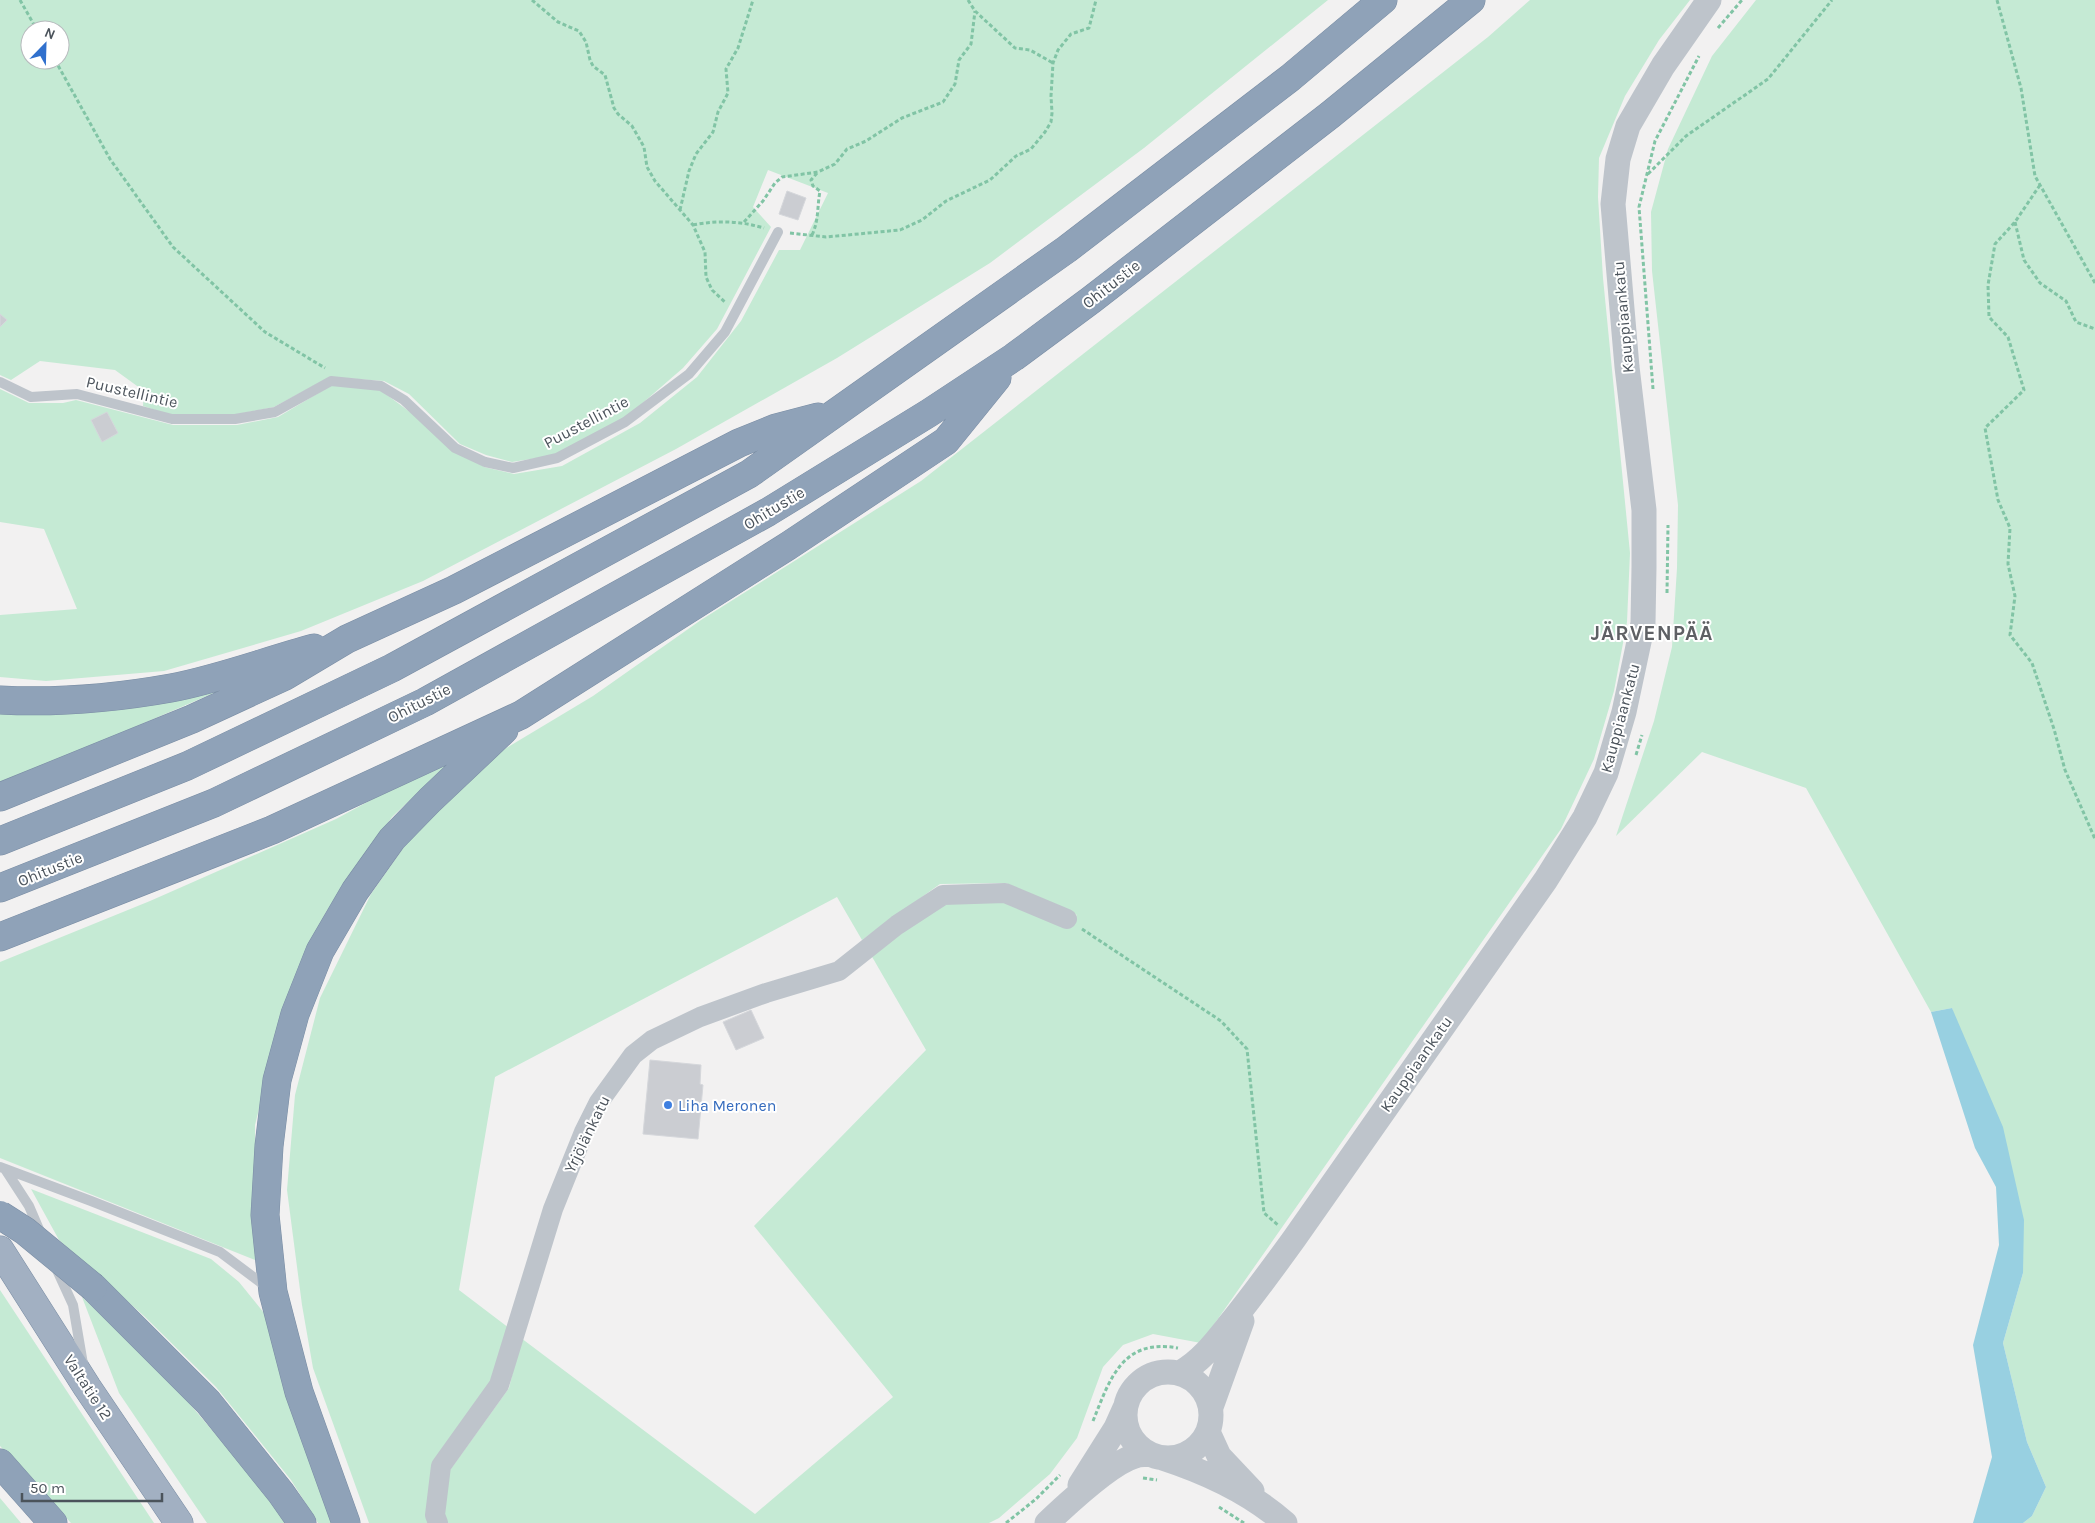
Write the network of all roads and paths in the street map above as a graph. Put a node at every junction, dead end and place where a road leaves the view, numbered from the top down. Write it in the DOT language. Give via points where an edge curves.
graph roads {
  1 [pos="20,0"];
  2 [pos="532,0"];
  3 [pos="753,0"];
  4 [pos="968,0"];
  5 [pos="1096,0"];
  6 [pos="1383,0"];
  7 [pos="1471,0"];
  8 [pos="1709,0"];
  9 [pos="1742,0"];
  10 [pos="1832,0"];
  11 [pos="1998,0"];
  12 [pos="975,11"];
  13 [pos="31,20"];
  14 [pos="1718,29"];
  15 [pos="1702,50"];
  16 [pos="1053,63"];
  17 [pos="61,70"];
  18 [pos="818,172"];
  19 [pos="1647,174"];
  20 [pos="2040,185"];
  21 [pos="680,211"];
  22 [pos="744,222"];
  23 [pos="2015,222"];
  24 [pos="693,225"];
  25 [pos="778,232"];
  26 [pos="812,235"];
  27 [pos="2095,283"];
  28 [pos="738,309"];
  29 [pos="2095,329"];
  30 [pos="1014,357"];
  31 [pos="0,382"];
  32 [pos="348,382"];
  33 [pos="1654,393"];
  34 [pos="835,412"];
  35 [pos="1668,524"];
  36 [pos="1667,598"];
  37 [pos="347,639"];
  38 [pos="0,700"];
  39 [pos="521,714"];
  40 [pos="1643,728"];
  41 [pos="1632,763"];
  42 [pos="0,797"];
  43 [pos="2095,839"];
  44 [pos="0,841"];
  45 [pos="0,888"];
  46 [pos="1067,919"];
  47 [pos="0,937"];
  48 [pos="3,1168"];
  49 [pos="0,1215"];
  50 [pos="1294,1239"];
  51 [pos="0,1250"];
  52 [pos="273,1292"];
  53 [pos="1253,1296"];
  54 [pos="1180,1373"];
  55 [pos="87,1387"];
  56 [pos="1211,1406"];
  57 [pos="1125,1408"];
  58 [pos="1208,1432"];
  59 [pos="0,1463"];
  60 [pos="1160,1465"];
  61 [pos="1114,1467"];
  62 [pos="1211,1503"];
  63 [pos="1067,1504"];
  64 [pos="1276,1515"];
  65 [pos="54,1523"];
  66 [pos="179,1523"];
  67 [pos="302,1523"];
  68 [pos="346,1523"];
  69 [pos="438,1523"];
  70 [pos="1047,1523"];
  71 [pos="1244,1523"];
  1 -- 13 [label="path"];
  2 -- 21 [label="path" via="558,22 579,31 593,66 605,75 614,108 632,126 644,147 646,167"];
  3 -- 21 [label="path" via="738,48 726,69 728,93 718,112 713,132 688,171"];
  4 -- 12 [label="path"];
  5 -- 16 [label="path" via="1089,28 1071,34 1058,50"];
  6 -- 34 [label="highway" via="1290,78 1067,249"];
  7 -- 30 [label="highway, Ohitustie" via="1330,115"];
  8 -- 50 [label="street, Kauppiaankatu" via="1662,66 1628,126 1618,159 1613,204 1627,367 1644,510 1644,567 1641,632 1624,712 1606,773 1585,817 1545,880"];
  9 -- 14 [label="path"];
  10 -- 19 [label="path" via="1768,79 1686,136"];
  11 -- 20 [label="path" via="2021,88 2035,176"];
  12 -- 16 [label="path" via="1015,48 1030,50"];
  12 -- 18 [label="path" via="971,44 959,60 955,84 943,102 902,118 866,141 846,149 835,164"];
  15 -- 19 [label="path" via="1655,142"];
  16 -- 26 [label="path" via="1051,122 1031,149 1016,156 990,180 946,201 922,220 900,230 826,237"];
  17 -- 32 [label="path" via="110,158 173,247 265,332"];
  18 -- 22 [label="path" via="782,177"];
  18 -- 26 [label="path" via="811,180 820,191 816,208 818,222"];
  19 -- 33 [label="path" via="1639,208"];
  20 -- 23 [label="path"];
  20 -- 27 [label="path"];
  21 -- 24 [label="path"];
  22 -- 24 [label="path"];
  22 -- 25 [label="path"];
  23 -- 29 [label="path" via="2024,260 2040,284 2066,301 2076,322"];
  23 -- 43 [label="path" via="1996,244 1988,285 1989,317 2008,338 2024,390 1985,428 1998,500 2010,528 2008,564 2015,596 2010,635 2032,663 2065,770"];
  24 -- 28 [label="path" via="705,252 706,277 712,290 722,302"];
  25 -- 26 [label="path"];
  25 -- 28 [label="lane, Puustellintie"];
  28 -- 32 [label="lane, Puustellintie" via="725,332 689,374 625,422 557,458 513,468 485,462 455,448 404,400 381,386"];
  30 -- 39 [label="highway" via="946,440 788,546"];
  30 -- 45 [label="highway, Ohitustie" via="768,512 425,702 214,804"];
  31 -- 32 [label="lane, Puustellintie" via="31,397 77,394 172,419 235,419 275,412 331,381"];
  34 -- 37 [label="highway" via="776,428 739,443 454,590"];
  34 -- 44 [label="highway" via="749,474 392,668 187,766"];
  35 -- 36 [label="path"];
  37 -- 38 [label="highway" via="171,688 37,702"];
  37 -- 42 [label="highway" via="285,676 192,719"];
  39 -- 47 [label="highway" via="272,830"];
  39 -- 52 [label="highway" via="392,840 355,891 320,951 295,1014 277,1080 265,1215"];
  40 -- 41 [label="path"];
  46 -- 50 [label="path" via="1221,1021 1247,1049 1264,1213"];
  46 -- 69 [label="street, Yrjölänkatu" via="1005,892 943,895 896,925 839,971 700,1017 652,1040 633,1055 599,1102 584,1132 560,1192 499,1385 441,1466 435,1515"];
  48 -- 52 [label="lane" via="220,1252"];
  48 -- 55 [label="lane" via="29,1206 73,1305"];
  49 -- 67 [label="highway, bridge" via="25,1231 93,1287 208,1402"];
  50 -- 53 [label="street, Kauppiaankatu"];
  51 -- 55 [label="highway, Valtatie 12"];
  52 -- 68 [label="highway" via="299,1392"];
  53 -- 54 [label="street, Kauppiaankatu" via="1204,1356"];
  53 -- 56 [label="street, Kauppiaankatu" via="1235,1336"];
  54 -- 56 [label="street" via="1200,1386"];
  54 -- 57 [label="street" via="1151,1374 1139,1382"];
  55 -- 66 [label="highway, Valtatie 12"];
  56 -- 58 [label="street"];
  57 -- 60 [label="street" via="1130,1436"];
  57 -- 63 [label="street" via="1108,1441"];
  58 -- 60 [label="street" via="1190,1452"];
  58 -- 64 [label="street" via="1219,1456"];
  59 -- 65 [label="highway"];
  60 -- 61 [label="path" via="1128,1474"];
  60 -- 61 [label="street" via="1136,1455"];
  60 -- 64 [label="street" via="1184,1464"];
  61 -- 63 [label="street"];
  62 -- 71 [label="path"];
  63 -- 70 [label="street"];
}
